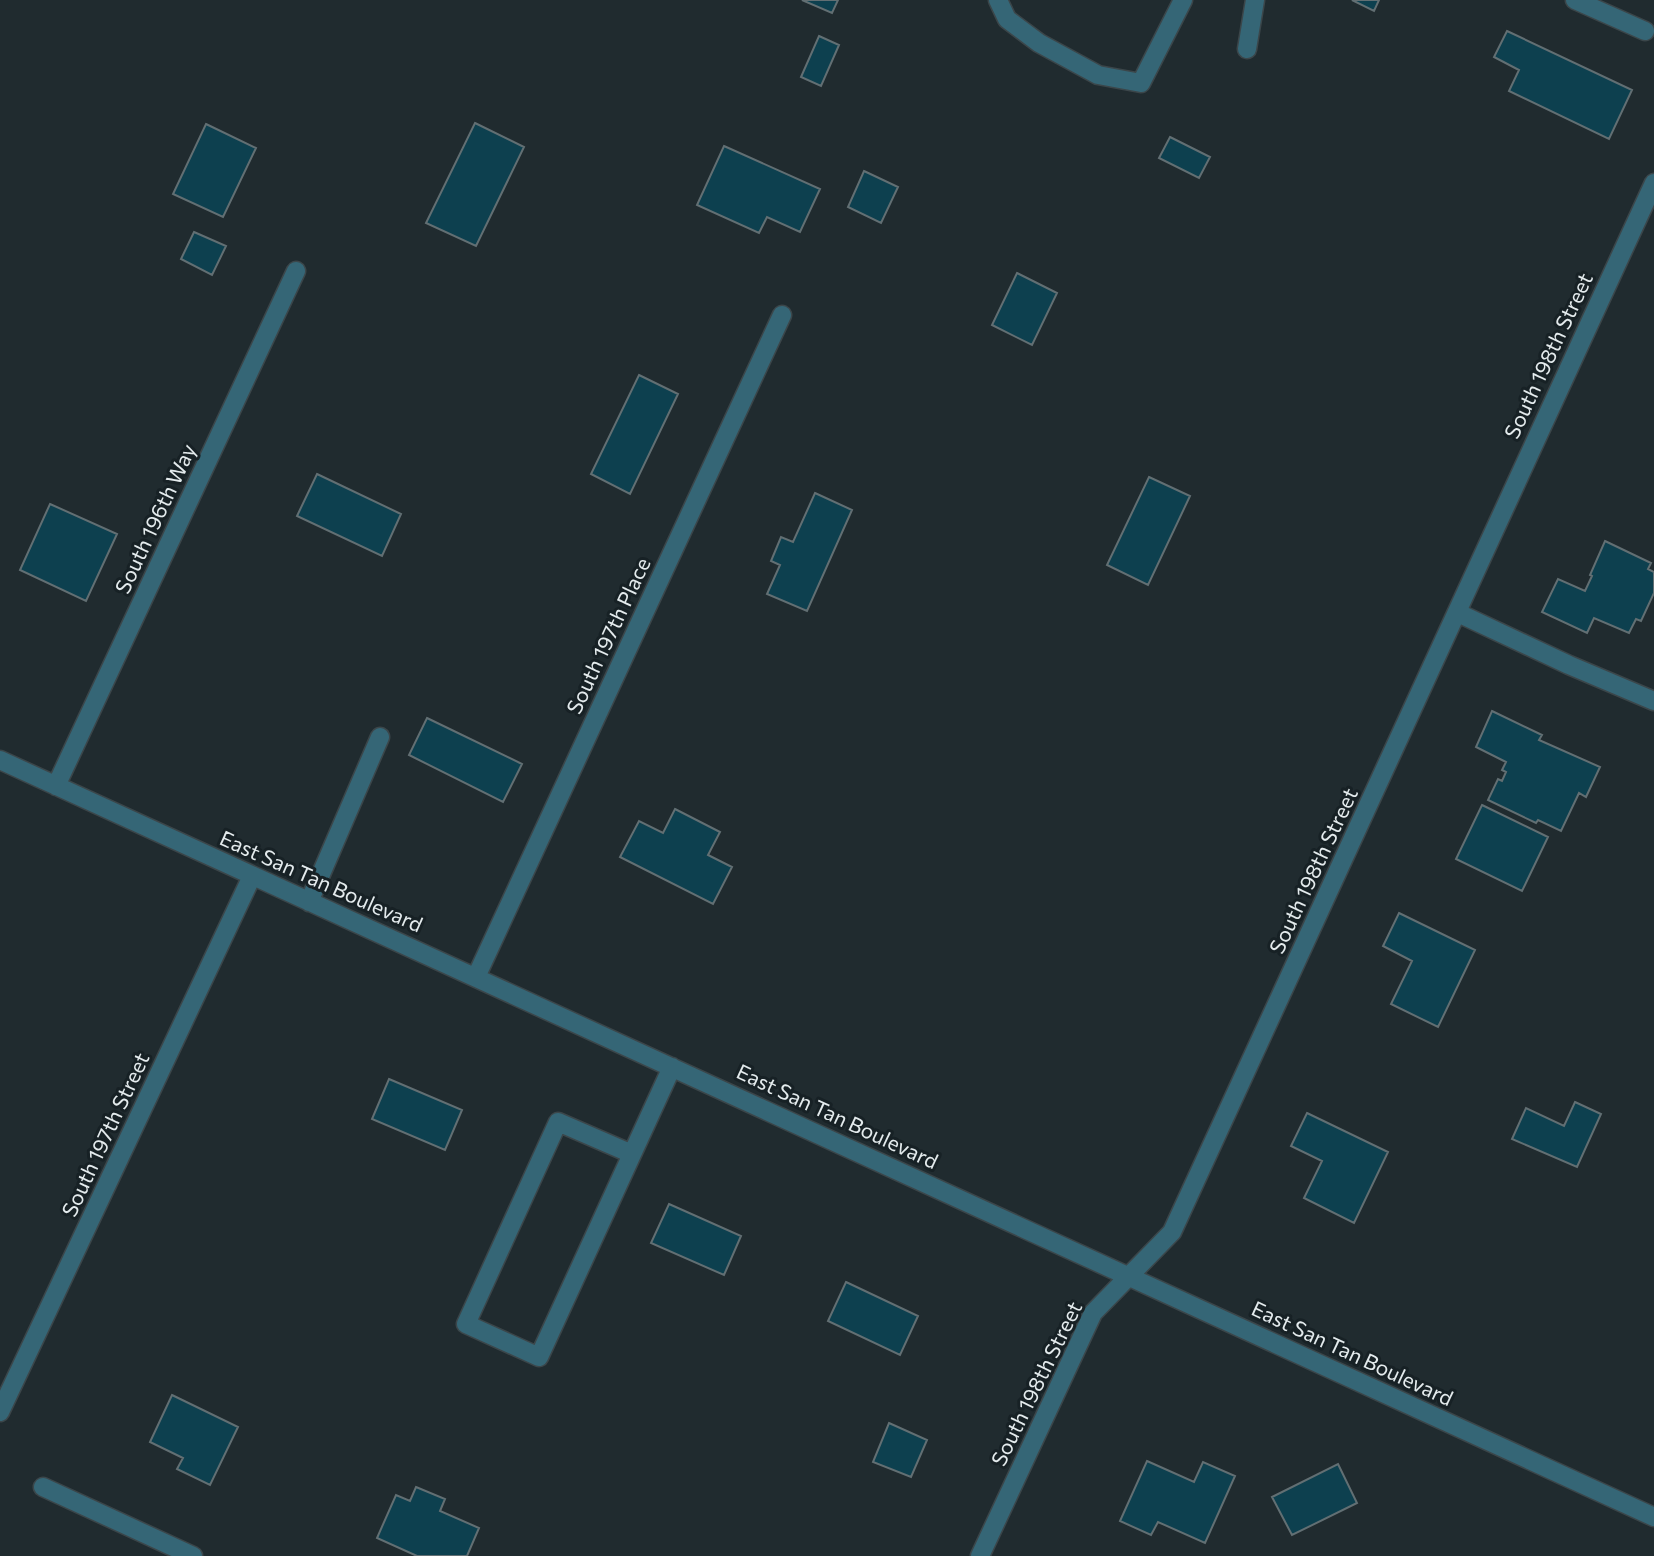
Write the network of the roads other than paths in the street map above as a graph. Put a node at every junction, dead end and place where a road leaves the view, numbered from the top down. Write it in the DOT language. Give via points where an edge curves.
graph roads {
  1 [pos="998,0"];
  2 [pos="1183,0"];
  3 [pos="1255,0"];
  4 [pos="1575,0"];
  5 [pos="1645,31"];
  6 [pos="1247,49"];
  7 [pos="1654,183"];
  8 [pos="296,271"];
  9 [pos="782,315"];
  10 [pos="1458,613"];
  11 [pos="1654,701"];
  12 [pos="380,737"];
  13 [pos="0,760"];
  14 [pos="56,786"];
  15 [pos="252,876"];
  16 [pos="309,902"];
  17 [pos="476,977"];
  18 [pos="672,1067"];
  19 [pos="632,1154"];
  20 [pos="1129,1276"];
  21 [pos="0,1412"];
  22 [pos="43,1488"];
  23 [pos="1654,1517"];
  24 [pos="192,1556"];
  25 [pos="980,1556"];
  1 -- 2 [label="street" via="1007,19 1039,43 1098,75 1141,83"];
  3 -- 6 [label="street"];
  4 -- 5 [label="street"];
  7 -- 10 [label="street, South 198th Street"];
  8 -- 14 [label="street, South 196th Way"];
  9 -- 17 [label="street, South 197th Place"];
  10 -- 11 [label="street"];
  10 -- 20 [label="street, South 198th Street" via="1172,1232"];
  12 -- 16 [label="street"];
  13 -- 14 [label="street, East San Tan Boulevard"];
  14 -- 15 [label="street, East San Tan Boulevard"];
  15 -- 16 [label="street, East San Tan Boulevard"];
  15 -- 21 [label="street, South 197th Street"];
  16 -- 17 [label="street, East San Tan Boulevard"];
  17 -- 18 [label="street, East San Tan Boulevard"];
  18 -- 19 [label="street"];
  18 -- 20 [label="street, East San Tan Boulevard"];
  19 -- 19 [label="street" via="539,1357 466,1324 558,1122"];
  20 -- 23 [label="street, East San Tan Boulevard"];
  20 -- 25 [label="street, South 198th Street" via="1093,1313"];
  22 -- 24 [label="street"];
}
